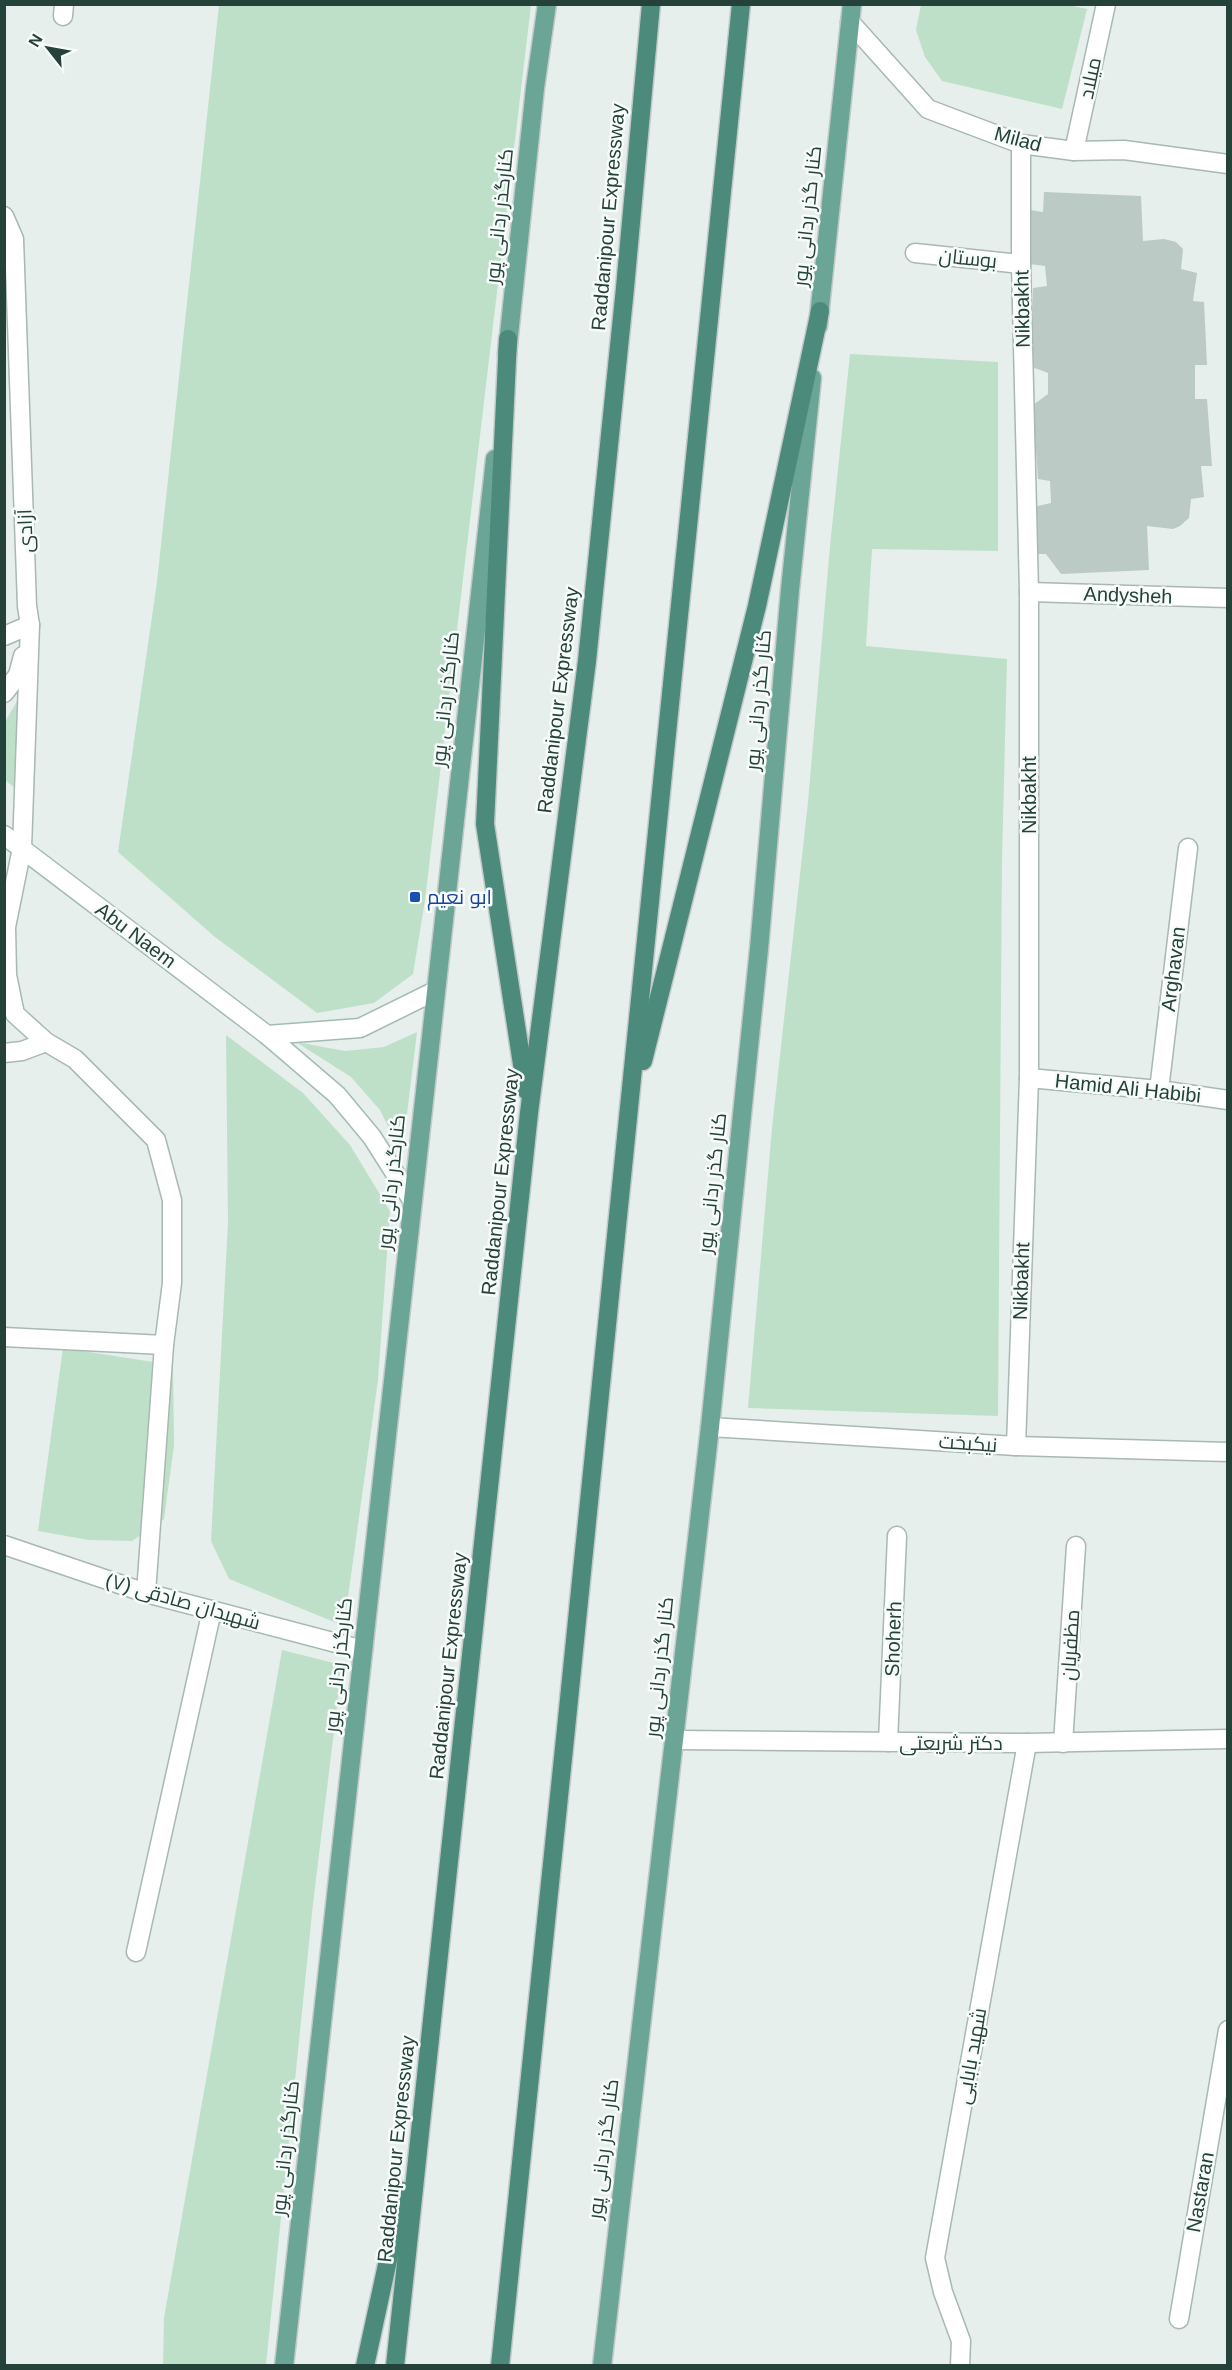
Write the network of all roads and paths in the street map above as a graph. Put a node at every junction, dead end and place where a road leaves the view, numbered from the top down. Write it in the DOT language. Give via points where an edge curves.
graph roads {
  1 [pos="547,4"];
  2 [pos="651,4"];
  3 [pos="741,4"];
  4 [pos="1106,4"];
  5 [pos="851,13"];
  6 [pos="1021,144"];
  7 [pos="1074,151"];
  8 [pos="1227,164"];
  9 [pos="4,216"];
  10 [pos="9,239"];
  11 [pos="915,253"];
  12 [pos="1021,264"];
  13 [pos="820,312"];
  14 [pos="508,339"];
  15 [pos="1029,592"];
  16 [pos="1227,598"];
  17 [pos="30,625"];
  18 [pos="4,629"];
  19 [pos="4,636"];
  20 [pos="4,693"];
  21 [pos="4,834"];
  22 [pos="22,848"];
  23 [pos="1188,848"];
  24 [pos="435,992"];
  25 [pos="267,1035"];
  26 [pos="46,1042"];
  27 [pos="4,1053"];
  28 [pos="1029,1078"];
  29 [pos="1159,1090"];
  30 [pos="1227,1100"];
  31 [pos="529,1113"];
  32 [pos="628,1124"];
  33 [pos="412,1200"];
  34 [pos="4,1337"];
  35 [pos="164,1345"];
  36 [pos="710,1427"];
  37 [pos="1016,1446"];
  38 [pos="1227,1452"];
  39 [pos="897,1536"];
  40 [pos="4,1545"];
  41 [pos="1076,1546"];
  42 [pos="146,1593"];
  43 [pos="212,1610"];
  44 [pos="363,1650"];
  45 [pos="1227,1739"];
  46 [pos="675,1740"];
  47 [pos="888,1742"];
  48 [pos="1027,1743"];
  49 [pos="1063,1743"];
  50 [pos="136,1952"];
  51 [pos="1227,2030"];
  52 [pos="423,2102"];
  53 [pos="1179,2319"];
  54 [pos="284,2366"];
  55 [pos="365,2366"];
  56 [pos="394,2366"];
  57 [pos="500,2366"];
  58 [pos="602,2366"];
  59 [pos="960,2366"];
  1 -- 14 [label="main road, کنارگذر ردانی پور"];
  2 -- 31 [label="highway, Raddanipour Expressway" via="587,661"];
  3 -- 32 [label="highway"];
  4 -- 7 [label="street, میلاد"];
  5 -- 6 [label="street, Milad" via="928,109"];
  5 -- 13 [label="main road, کنار گذر ردانی پور"];
  6 -- 7 [label="street, Milad"];
  6 -- 12 [label="street, Nikbakht"];
  7 -- 8 [label="street, Milad" via="1124,150"];
  9 -- 10 [label="street, آزادی"];
  10 -- 17 [label="street, آزادی"];
  11 -- 12 [label="street, بوستان"];
  12 -- 15 [label="street, Nikbakht"];
  13 -- 32 [label="highway" via="757,606"];
  13 -- 36 [label="main road, کنار گذر ردانی پور" via="789,590 759,949"];
  14 -- 24 [label="main road, کنارگذر ردانی پور"];
  14 -- 31 [label="highway" via="485,824"];
  15 -- 16 [label="street, Andysheh"];
  15 -- 28 [label="street, Nikbakht"];
  17 -- 18 [label="street"];
  17 -- 19 [label="street"];
  17 -- 20 [label="street" via="18,675"];
  17 -- 22 [label="street, آزادی"];
  21 -- 22 [label="street, Abu Naem"];
  22 -- 25 [label="street, Abu Naem"];
  22 -- 26 [label="street, آزادی" via="6,927 7,975 15,1014"];
  23 -- 29 [label="street, Arghavan"];
  24 -- 25 [label="street" via="360,1028"];
  24 -- 33 [label="main road, کنارگذر ردانی پور"];
  25 -- 33 [label="street, Abu Naem" via="337,1095 372,1137"];
  26 -- 27 [label="street"];
  26 -- 35 [label="street, آزادی" via="75,1059 156,1140 172,1200 172,1283"];
  28 -- 29 [label="street, Hamid Ali Habibi"];
  28 -- 37 [label="street, Nikbakht"];
  29 -- 30 [label="street, Hamid Ali Habibi"];
  31 -- 52 [label="highway, Raddanipour Expressway"];
  32 -- 57 [label="highway"];
  33 -- 44 [label="main road, کنارگذر ردانی پور"];
  34 -- 35 [label="street"];
  35 -- 42 [label="street, آزادی"];
  36 -- 37 [label="street, نیکبخت"];
  36 -- 46 [label="main road, کنار گذر ردانی پور"];
  37 -- 38 [label="street, نیکبخت"];
  39 -- 47 [label="street, Shoherh"];
  40 -- 42 [label="street, شهیدان صادقی (۷)"];
  41 -- 49 [label="street, مظفریان"];
  42 -- 43 [label="street, شهیدان صادقی (۷)"];
  43 -- 44 [label="street, شهیدان صادقی (۷)"];
  43 -- 50 [label="street"];
  44 -- 54 [label="main road, کنارگذر ردانی پور"];
  45 -- 49 [label="street, دکتر شریعتی"];
  46 -- 47 [label="street, دکتر شریعتی"];
  46 -- 58 [label="main road, کنار گذر ردانی پور"];
  47 -- 48 [label="street, دکتر شریعتی"];
  48 -- 49 [label="street, دکتر شریعتی"];
  48 -- 59 [label="street, شهید بابایی" via="934,2258 961,2341"];
  51 -- 53 [label="street, Nastaran"];
  52 -- 55 [label="highway"];
  52 -- 56 [label="highway, Raddanipour Expressway"];
}
